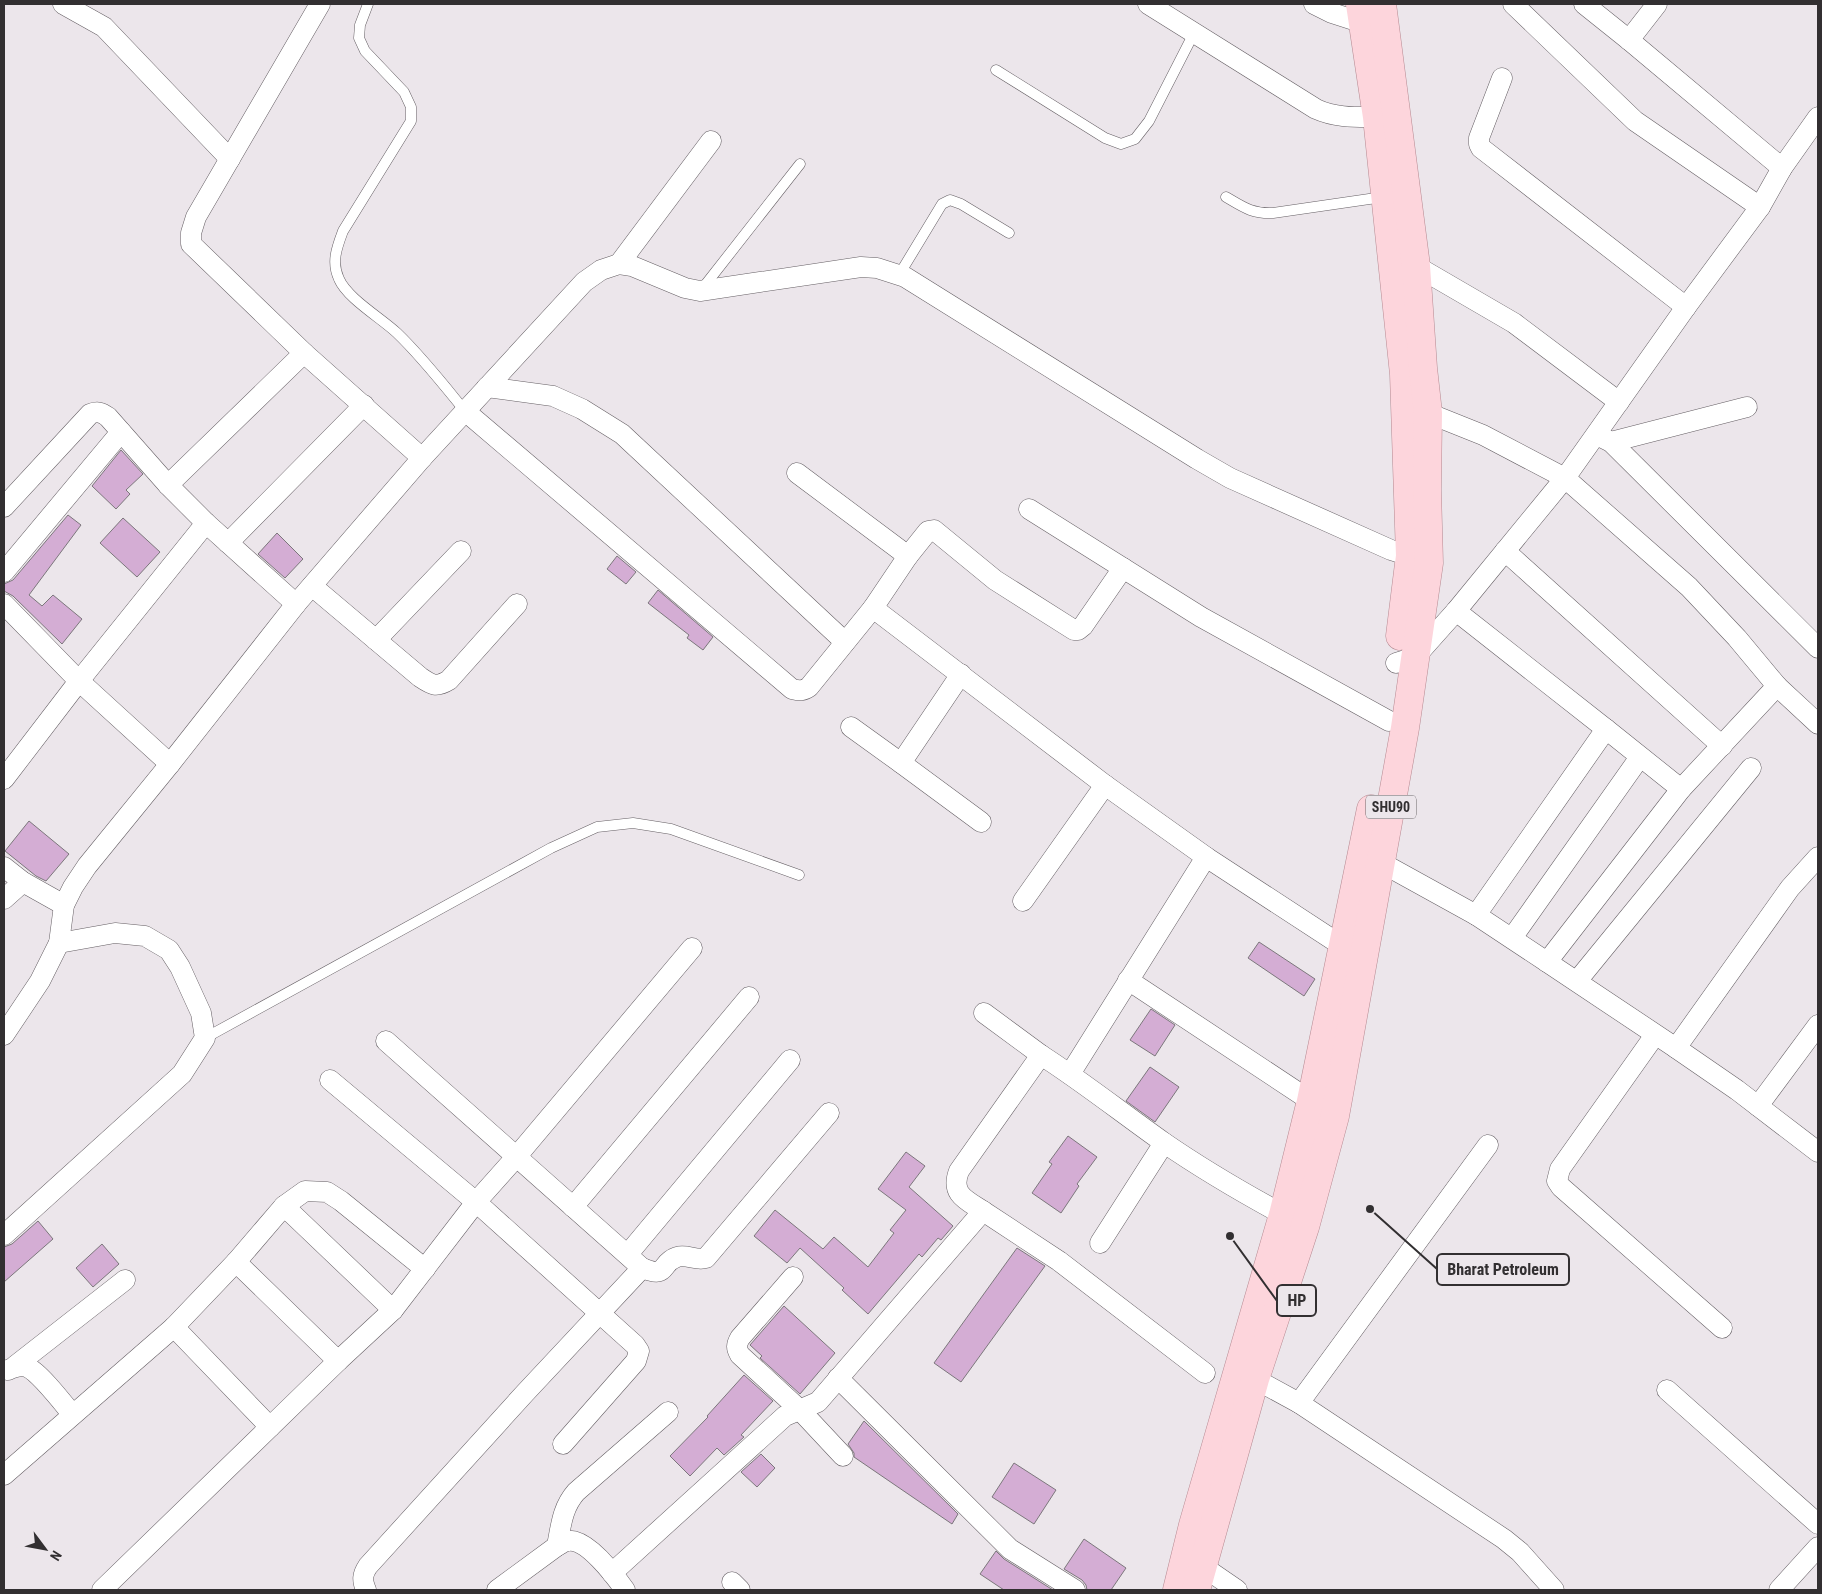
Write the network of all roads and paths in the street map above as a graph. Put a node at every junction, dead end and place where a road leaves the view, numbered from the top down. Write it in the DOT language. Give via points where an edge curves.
graph roads {
  1 [pos="63,4"];
  2 [pos="320,4"];
  3 [pos="368,4"];
  4 [pos="1148,4"];
  5 [pos="1314,4"];
  6 [pos="1382,4"];
  7 [pos="1513,4"];
  8 [pos="1584,4"];
  9 [pos="1657,4"];
  10 [pos="1361,13"];
  11 [pos="1194,33"];
  12 [pos="1629,40"];
  13 [pos="996,70"];
  14 [pos="1502,78"];
  15 [pos="1377,117"];
  16 [pos="1818,117"];
  17 [pos="711,141"];
  18 [pos="230,159"];
  19 [pos="800,164"];
  20 [pos="1782,168"];
  21 [pos="1384,196"];
  22 [pos="1226,197"];
  23 [pos="1760,207"];
  24 [pos="1009,233"];
  25 [pos="619,264"];
  26 [pos="1416,266"];
  27 [pos="899,275"];
  28 [pos="700,291"];
  29 [pos="1686,307"];
  30 [pos="304,353"];
  31 [pos="487,387"];
  32 [pos="1619,402"];
  33 [pos="364,405"];
  34 [pos="1747,407"];
  35 [pos="465,411"];
  36 [pos="1428,413"];
  37 [pos="121,432"];
  38 [pos="1604,438"];
  39 [pos="422,458"];
  40 [pos="798,473"];
  41 [pos="1565,478"];
  42 [pos="168,486"];
  43 [pos="4,507"];
  44 [pos="1029,509"];
  45 [pos="206,522"];
  46 [pos="228,543"];
  47 [pos="461,551"];
  48 [pos="1505,552"];
  49 [pos="908,556"];
  50 [pos="1410,556"];
  51 [pos="1122,568"];
  52 [pos="4,572"];
  53 [pos="312,586"];
  54 [pos="4,604"];
  55 [pos="296,604"];
  56 [pos="517,604"];
  57 [pos="873,608"];
  58 [pos="1456,612"];
  59 [pos="376,640"];
  60 [pos="845,642"];
  61 [pos="1818,648"];
  62 [pos="1406,660"];
  63 [pos="961,674"];
  64 [pos="79,681"];
  65 [pos="1777,686"];
  66 [pos="1389,721"];
  67 [pos="1818,724"];
  68 [pos="851,727"];
  69 [pos="1606,730"];
  70 [pos="1722,746"];
  71 [pos="1640,756"];
  72 [pos="901,763"];
  73 [pos="170,764"];
  74 [pos="1751,768"];
  75 [pos="4,779"];
  76 [pos="1105,785"];
  77 [pos="1681,789"];
  78 [pos="981,822"];
  79 [pos="1372,856"];
  80 [pos="1818,856"];
  81 [pos="1206,857"];
  82 [pos="4,867"];
  83 [pos="799,874"];
  84 [pos="23,882"];
  85 [pos="4,899"];
  86 [pos="1023,901"];
  87 [pos="64,905"];
  88 [pos="1476,915"];
  89 [pos="1512,938"];
  90 [pos="59,943"];
  91 [pos="692,948"];
  92 [pos="1353,953"];
  93 [pos="1547,962"];
  94 [pos="1128,980"];
  95 [pos="1577,981"];
  96 [pos="749,997"];
  97 [pos="984,1012"];
  98 [pos="1818,1025"];
  99 [pos="4,1035"];
  100 [pos="1655,1035"];
  101 [pos="205,1038"];
  102 [pos="386,1041"];
  103 [pos="1676,1048"];
  104 [pos="1041,1055"];
  105 [pos="790,1060"];
  106 [pos="1070,1074"];
  107 [pos="330,1080"];
  108 [pos="1311,1101"];
  109 [pos="1758,1106"];
  110 [pos="829,1113"];
  111 [pos="1335,1116"];
  112 [pos="1164,1143"];
  113 [pos="1488,1145"];
  114 [pos="1818,1152"];
  115 [pos="517,1156"];
  116 [pos="476,1202"];
  117 [pos="284,1206"];
  118 [pos="573,1207"];
  119 [pos="983,1211"];
  120 [pos="1294,1221"];
  121 [pos="4,1235"];
  122 [pos="1100,1243"];
  123 [pos="635,1261"];
  124 [pos="236,1262"];
  125 [pos="425,1269"];
  126 [pos="793,1277"];
  127 [pos="125,1280"];
  128 [pos="393,1310"];
  129 [pos="599,1314"];
  130 [pos="174,1326"];
  131 [pos="1722,1328"];
  132 [pos="338,1360"];
  133 [pos="9,1369"];
  134 [pos="1205,1373"];
  135 [pos="1246,1374"];
  136 [pos="838,1378"];
  137 [pos="1667,1390"];
  138 [pos="1300,1403"];
  139 [pos="800,1410"];
  140 [pos="668,1412"];
  141 [pos="72,1414"];
  142 [pos="270,1427"];
  143 [pos="563,1444"];
  144 [pos="843,1456"];
  145 [pos="4,1475"];
  146 [pos="1818,1524"];
  147 [pos="557,1546"];
  148 [pos="1818,1547"];
  149 [pos="612,1572"];
  150 [pos="1199,1578"];
  151 [pos="102,1590"];
  152 [pos="366,1590"];
  153 [pos="497,1590"];
  154 [pos="625,1590"];
  155 [pos="1075,1590"];
  156 [pos="1176,1590"];
  157 [pos="1237,1590"];
  158 [pos="1554,1590"];
  159 [pos="1779,1590"];
  1 -- 18 [label="street" via="104,27"];
  2 -- 18 [label="street"];
  3 -- 35 [label="lane" via="359,38 365,51 404,92 411,107 411,121 343,231 334,265 339,280 354,298 418,353"];
  4 -- 11 [label="street"];
  5 -- 10 [label="street" via="1332,13"];
  6 -- 26 [label="main road, SHU90"];
  7 -- 23 [label="street" via="1635,121"];
  8 -- 12 [label="street"];
  9 -- 12 [label="street"];
  10 -- 15 [label="main road"];
  11 -- 13 [label="lane" via="1149,121 1135,139 1121,144 1105,138"];
  11 -- 15 [label="street" via="1316,109 1344,117"];
  12 -- 20 [label="street"];
  14 -- 29 [label="street" via="1479,138 1481,148"];
  15 -- 21 [label="main road"];
  16 -- 20 [label="street"];
  17 -- 25 [label="street"];
  18 -- 30 [label="street" via="196,217 191,244"];
  19 -- 28 [label="lane"];
  20 -- 23 [label="street"];
  21 -- 22 [label="lane" via="1260,214"];
  21 -- 50 [label="main road" via="1404,374"];
  23 -- 29 [label="street"];
  24 -- 27 [label="lane" via="950,200 942,204"];
  25 -- 28 [label="street"];
  25 -- 31 [label="street" via="584,282"];
  26 -- 32 [label="street" via="1514,323"];
  26 -- 36 [label="main road, SHU90"];
  27 -- 28 [label="street" via="861,267"];
  27 -- 50 [label="street" via="1197,460 1230,478"];
  29 -- 32 [label="street"];
  30 -- 33 [label="street"];
  30 -- 42 [label="street"];
  31 -- 35 [label="street"];
  31 -- 60 [label="street" via="553,396 582,409 622,434"];
  32 -- 38 [label="street"];
  33 -- 39 [label="street"];
  33 -- 46 [label="street"];
  34 -- 38 [label="street"];
  35 -- 39 [label="street"];
  35 -- 60 [label="street" via="792,688 803,691 810,687"];
  36 -- 41 [label="street" via="1483,435"];
  36 -- 62 [label="main road, SHU90" via="1429,563"];
  37 -- 42 [label="street"];
  37 -- 43 [label="street" via="108,416 96,412 90,414"];
  37 -- 52 [label="street"];
  38 -- 41 [label="street"];
  38 -- 61 [label="street"];
  39 -- 53 [label="street"];
  40 -- 49 [label="street"];
  41 -- 48 [label="street"];
  41 -- 65 [label="street" via="1689,587"];
  42 -- 45 [label="street"];
  44 -- 51 [label="street"];
  45 -- 46 [label="street"];
  45 -- 64 [label="street"];
  46 -- 55 [label="street"];
  47 -- 59 [label="street"];
  48 -- 58 [label="street"];
  48 -- 70 [label="street"];
  49 -- 51 [label="street" via="928,530 934,530 990,577 1074,630 1083,626"];
  49 -- 57 [label="street"];
  50 -- 62 [label="main road"];
  51 -- 66 [label="street" via="1201,617"];
  53 -- 55 [label="street"];
  53 -- 59 [label="street"];
  54 -- 64 [label="street"];
  55 -- 73 [label="street"];
  56 -- 59 [label="street" via="450,680 441,685 430,684"];
  57 -- 60 [label="street"];
  57 -- 63 [label="street"];
  58 -- 62 [label="street"];
  58 -- 69 [label="street"];
  62 -- 66 [label="main road"];
  62 -- 79 [label="main road, SHU90" via="1405,728"];
  63 -- 72 [label="street"];
  63 -- 76 [label="street"];
  64 -- 73 [label="street"];
  64 -- 75 [label="street"];
  65 -- 67 [label="street"];
  65 -- 70 [label="street"];
  66 -- 79 [label="main road"];
  68 -- 72 [label="street"];
  69 -- 71 [label="street"];
  69 -- 88 [label="street"];
  70 -- 77 [label="street"];
  71 -- 77 [label="street"];
  71 -- 89 [label="street"];
  72 -- 78 [label="street"];
  73 -- 87 [label="street" via="87,866"];
  74 -- 95 [label="street"];
  76 -- 81 [label="street"];
  76 -- 86 [label="street"];
  77 -- 93 [label="street"];
  79 -- 88 [label="street"];
  79 -- 92 [label="main road, SHU90"];
  80 -- 103 [label="street" via="1790,888"];
  81 -- 92 [label="street"];
  81 -- 94 [label="street"];
  82 -- 84 [label="street"];
  83 -- 101 [label="lane" via="671,828 633,823 597,827 551,848"];
  84 -- 85 [label="street"];
  84 -- 87 [label="street"];
  87 -- 90 [label="street"];
  88 -- 89 [label="street"];
  89 -- 93 [label="street"];
  90 -- 99 [label="street" via="40,981"];
  90 -- 101 [label="street" via="115,933 145,936 169,950 200,1013"];
  91 -- 115 [label="street"];
  92 -- 108 [label="main road"];
  92 -- 111 [label="main road, SHU90"];
  93 -- 95 [label="street"];
  94 -- 106 [label="street"];
  94 -- 108 [label="street"];
  95 -- 100 [label="street"];
  96 -- 118 [label="street"];
  97 -- 104 [label="street"];
  98 -- 109 [label="street"];
  100 -- 103 [label="street"];
  100 -- 131 [label="street" via="1560,1169 1556,1181"];
  101 -- 121 [label="street" via="182,1074"];
  102 -- 115 [label="street"];
  103 -- 109 [label="street"];
  104 -- 106 [label="street"];
  104 -- 119 [label="street" via="959,1171 955,1182 958,1191"];
  105 -- 123 [label="street"];
  106 -- 112 [label="street"];
  107 -- 116 [label="street"];
  108 -- 111 [label="street"];
  108 -- 120 [label="main road"];
  109 -- 114 [label="street"];
  110 -- 123 [label="street" via="706,1258 679,1256 656,1273"];
  111 -- 120 [label="main road, SHU90"];
  112 -- 120 [label="street"];
  112 -- 122 [label="street"];
  113 -- 138 [label="street"];
  115 -- 116 [label="street"];
  115 -- 118 [label="street"];
  116 -- 125 [label="street"];
  116 -- 129 [label="street"];
  117 -- 124 [label="street"];
  117 -- 125 [label="street" via="305,1191 327,1192"];
  117 -- 128 [label="street"];
  118 -- 123 [label="street"];
  119 -- 134 [label="street" via="1059,1261"];
  119 -- 136 [label="street"];
  120 -- 135 [label="main road, SHU90"];
  123 -- 129 [label="street"];
  124 -- 130 [label="street"];
  124 -- 132 [label="street"];
  125 -- 128 [label="street"];
  126 -- 139 [label="street" via="740,1338 736,1350"];
  127 -- 133 [label="street"];
  128 -- 132 [label="street"];
  129 -- 143 [label="street" via="635,1345 639,1355"];
  129 -- 152 [label="street" via="368,1566 362,1580"];
  130 -- 141 [label="street"];
  130 -- 142 [label="street"];
  132 -- 142 [label="street"];
  133 -- 141 [label="street" via="27,1367 36,1373"];
  135 -- 138 [label="street"];
  135 -- 150 [label="main road, SHU90"];
  135 -- 156 [label="main road" via="1193,1525"];
  136 -- 139 [label="street" via="818,1402"];
  136 -- 155 [label="street" via="1010,1550"];
  137 -- 146 [label="street"];
  138 -- 158 [label="street" via="1504,1539"];
  139 -- 144 [label="street"];
  139 -- 149 [label="street" via="792,1411 778,1422"];
  140 -- 147 [label="street" via="572,1496 564,1511"];
  141 -- 145 [label="street"];
  142 -- 151 [label="street"];
  147 -- 149 [label="street" via="568,1541 579,1542"];
  147 -- 153 [label="street"];
  148 -- 159 [label="street"];
  149 -- 154 [label="street"];
  150 -- 157 [label="street"];
}
